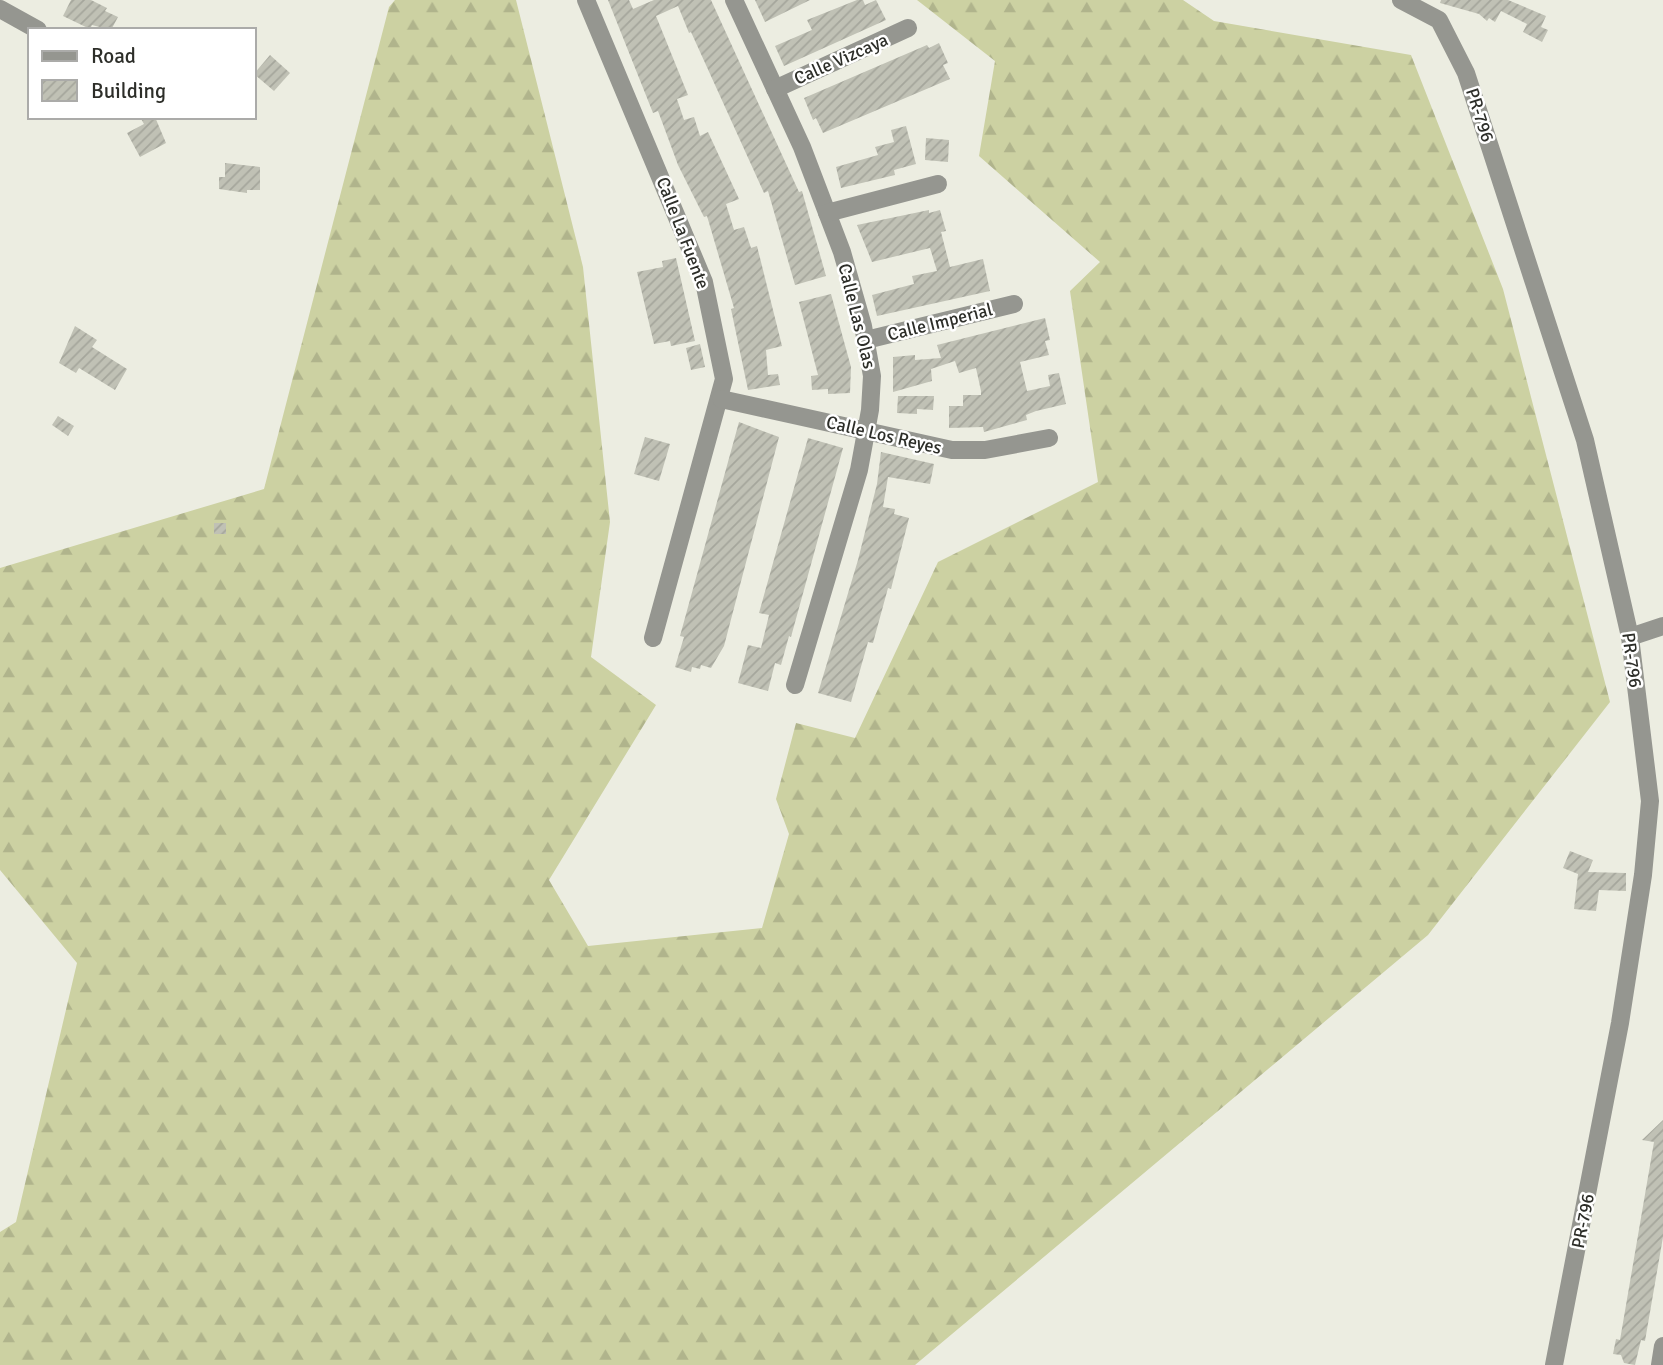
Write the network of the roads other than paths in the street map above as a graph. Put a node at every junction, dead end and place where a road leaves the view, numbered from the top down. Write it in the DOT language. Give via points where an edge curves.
graph roads {
  1 [pos="586,0"];
  2 [pos="734,0"];
  3 [pos="1407,1"];
  4 [pos="0,9"];
  5 [pos="34,28"];
  6 [pos="908,28"];
  7 [pos="775,89"];
  8 [pos="938,184"];
  9 [pos="827,213"];
  10 [pos="1014,304"];
  11 [pos="866,340"];
  12 [pos="721,399"];
  13 [pos="867,430"];
  14 [pos="1049,438"];
  15 [pos="1663,626"];
  16 [pos="1630,637"];
  17 [pos="653,638"];
  18 [pos="795,685"];
  19 [pos="1656,802"];
  20 [pos="1663,1346"];
  21 [pos="1554,1365"];
  22 [pos="1660,1365"];
  1 -- 12 [label="street, Calle La Fuente" via="704,282 724,379"];
  2 -- 7 [label="street, Calle Las Olas"];
  3 -- 16 [label="street, PR-796 / PR-796" via="1439,20 1466,73 1585,440"];
  4 -- 5 [label="street"];
  6 -- 7 [label="street, Calle Vizcaya"];
  7 -- 9 [label="street, Calle Las Olas"];
  8 -- 9 [label="street"];
  9 -- 11 [label="street, Calle Las Olas"];
  10 -- 11 [label="street, Calle Imperial"];
  11 -- 13 [label="street, Calle Las Olas" via="872,376"];
  12 -- 13 [label="street, Calle Los Reyes"];
  12 -- 17 [label="street, Calle La Fuente"];
  13 -- 14 [label="street, Calle Los Reyes" via="952,450 985,450"];
  13 -- 18 [label="street, Calle Las Olas"];
  15 -- 16 [label="street"];
  16 -- 19 [label="street, PR-796 / PR-796"];
  19 -- 21 [label="street, PR-796 / PR-796" via="1620,1023"];
  20 -- 22 [label="street"];
}
